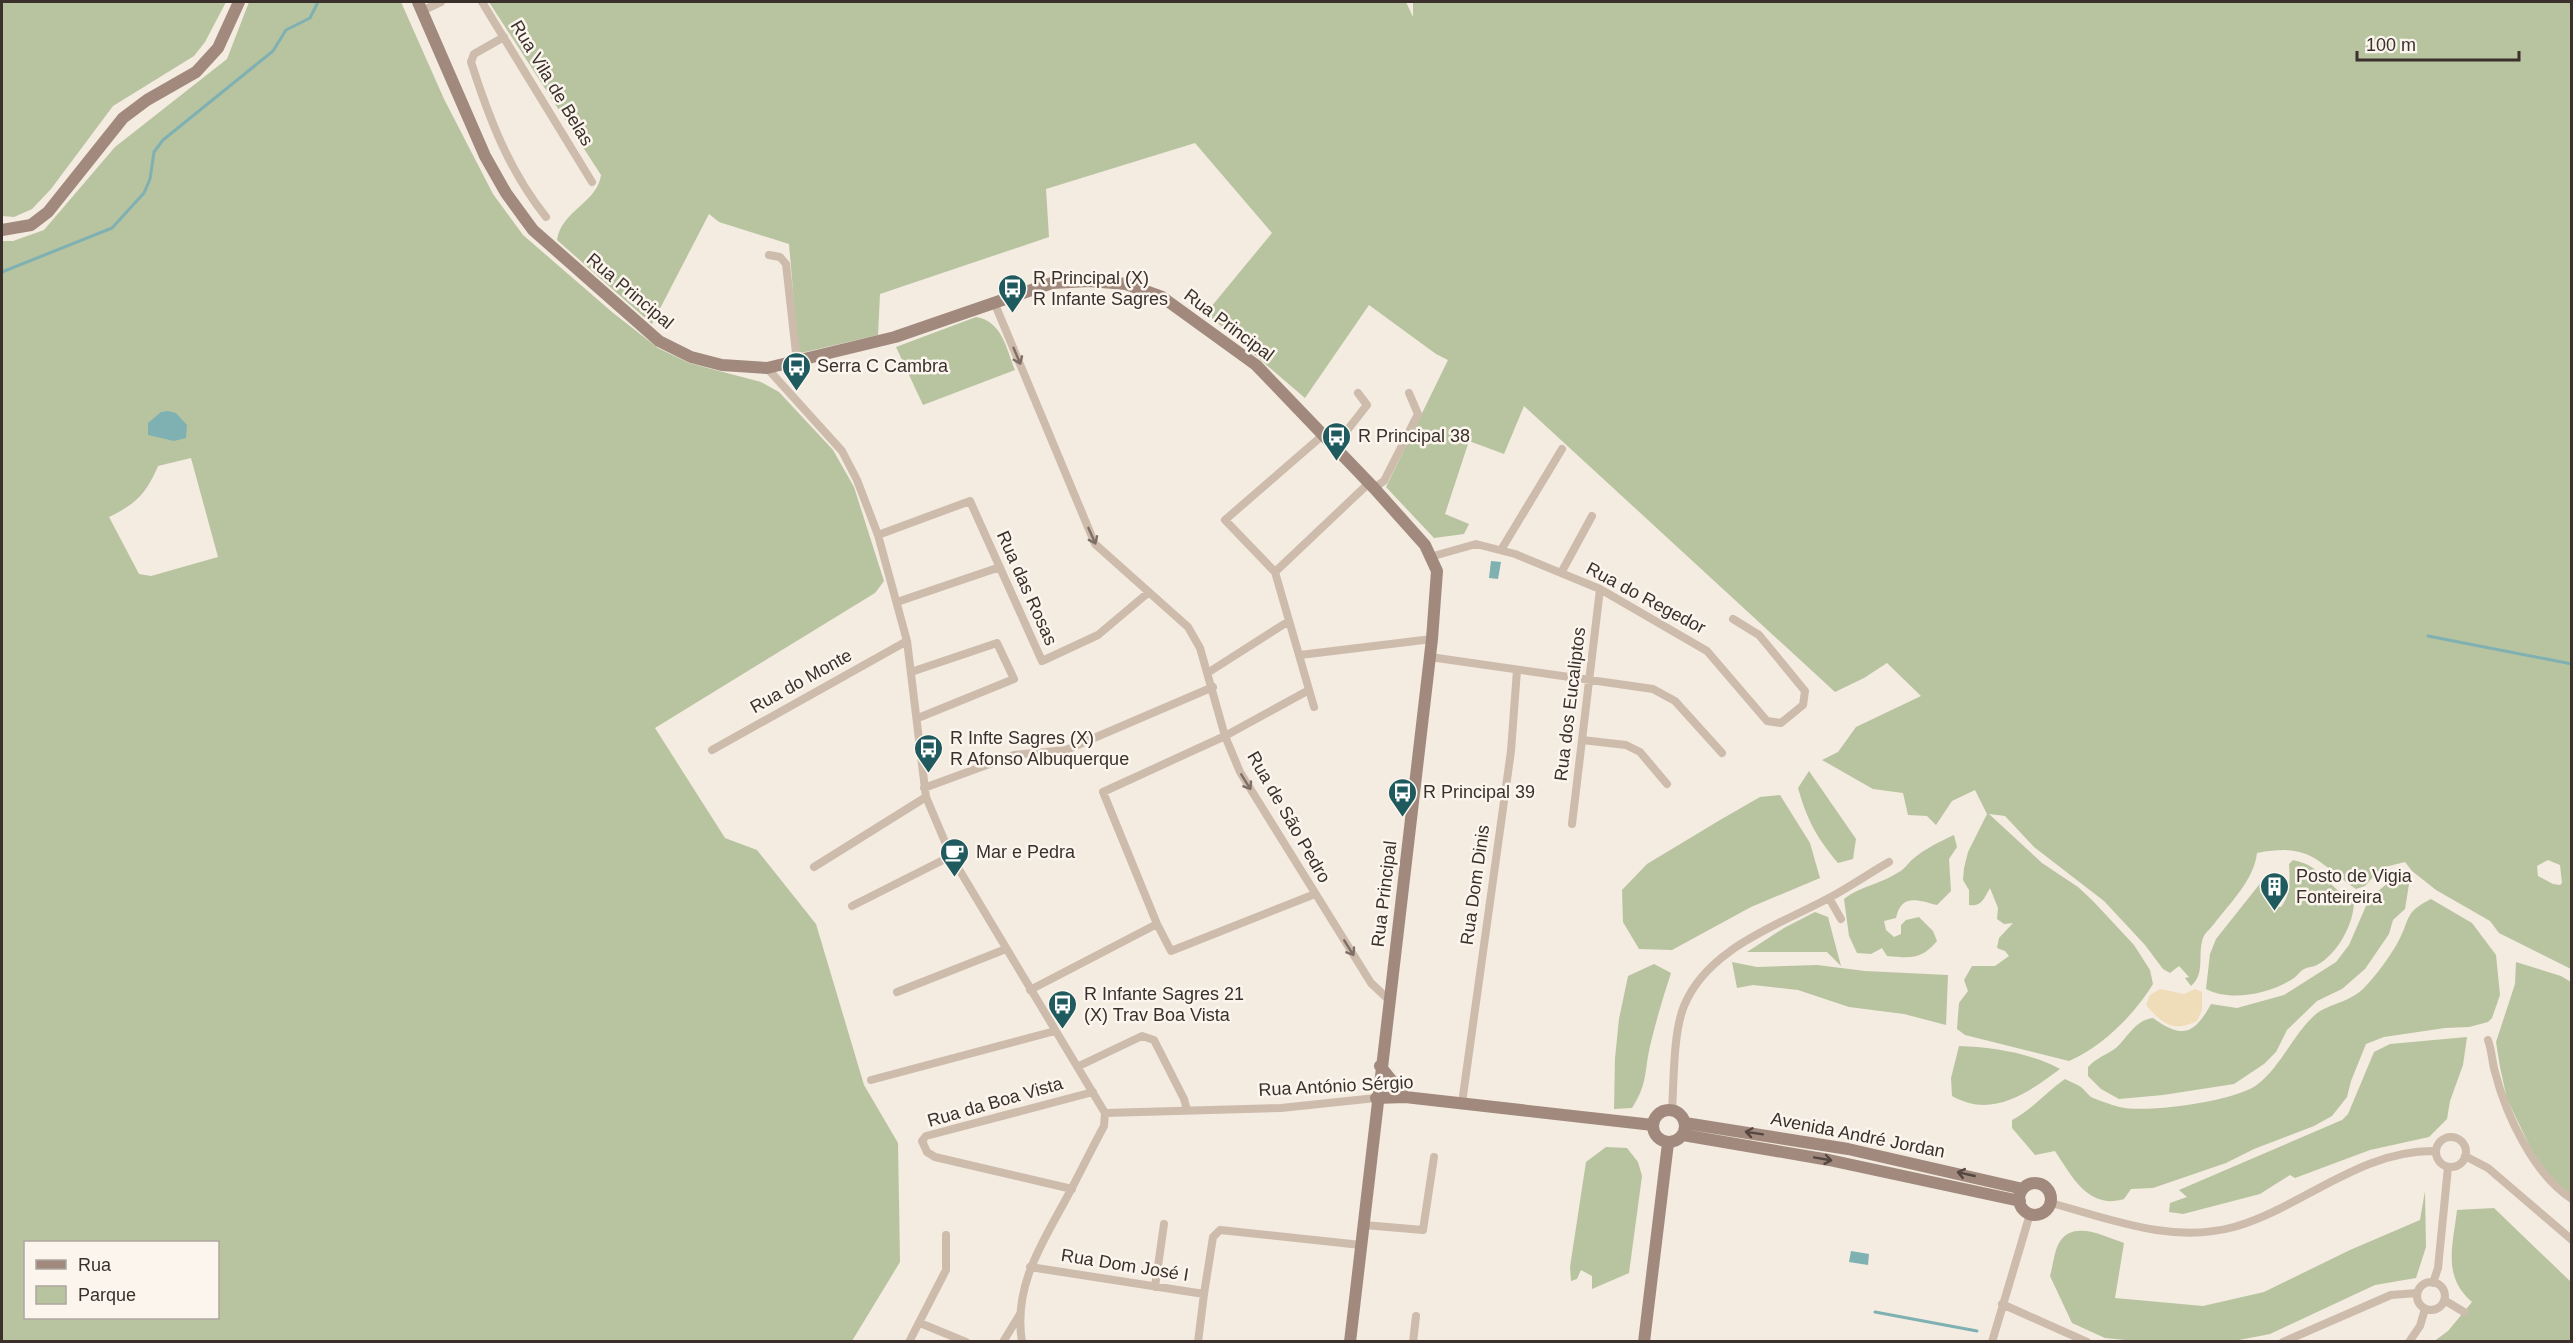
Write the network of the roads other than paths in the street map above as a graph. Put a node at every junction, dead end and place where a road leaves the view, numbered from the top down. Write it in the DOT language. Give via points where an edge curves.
graph roads {
  1 [pos="239,2"];
  2 [pos="441,2"];
  3 [pos="482,2"];
  4 [pos="424,4"];
  5 [pos="504,37"];
  6 [pos="592,182"];
  7 [pos="546,217"];
  8 [pos="2,230"];
  9 [pos="769,255"];
  10 [pos="994,302"];
  11 [pos="797,362"];
  12 [pos="767,368"];
  13 [pos="1358,393"];
  14 [pos="1409,393"];
  15 [pos="1323,435"];
  16 [pos="1334,447"];
  17 [pos="1562,449"];
  18 [pos="1372,485"];
  19 [pos="1592,516"];
  20 [pos="878,535"];
  21 [pos="1501,550"];
  22 [pos="1430,557"];
  23 [pos="1000,567"];
  24 [pos="1275,572"];
  25 [pos="1561,573"];
  26 [pos="1600,589"];
  27 [pos="1149,592"];
  28 [pos="897,602"];
  29 [pos="1733,619"];
  30 [pos="1289,621"];
  31 [pos="1432,639"];
  32 [pos="907,641"];
  33 [pos="1300,655"];
  34 [pos="1430,657"];
  35 [pos="1517,670"];
  36 [pos="911,672"];
  37 [pos="1209,672"];
  38 [pos="1589,680"];
  39 [pos="1213,687"];
  40 [pos="1309,690"];
  41 [pos="1314,707"];
  42 [pos="918,718"];
  43 [pos="1225,736"];
  44 [pos="1582,740"];
  45 [pos="712,750"];
  46 [pos="1722,753"];
  47 [pos="1667,784"];
  48 [pos="925,793"];
  49 [pos="1572,824"];
  50 [pos="951,856"];
  51 [pos="1889,862"];
  52 [pos="813,867"];
  53 [pos="1315,894"];
  54 [pos="1829,898"];
  55 [pos="852,906"];
  56 [pos="1841,919"];
  57 [pos="1157,924"];
  58 [pos="1006,949"];
  59 [pos="1030,990"];
  60 [pos="897,992"];
  61 [pos="1389,1000"];
  62 [pos="1055,1031"];
  63 [pos="2488,1040"];
  64 [pos="1079,1066"];
  65 [pos="1380,1066"];
  66 [pos="871,1080"];
  67 [pos="1093,1092"];
  68 [pos="1405,1097"];
  69 [pos="1376,1098"];
  70 [pos="1462,1103"];
  71 [pos="1187,1110"];
  72 [pos="1672,1110"];
  73 [pos="1105,1113"];
  74 [pos="1653,1125"];
  75 [pos="1684,1129"];
  76 [pos="1668,1143"];
  77 [pos="2436,1151"];
  78 [pos="2465,1156"];
  79 [pos="1434,1157"];
  80 [pos="2448,1167"];
  81 [pos="1072,1189"];
  82 [pos="2021,1195"];
  83 [pos="2571,1199"];
  84 [pos="2051,1203"];
  85 [pos="2030,1214"];
  86 [pos="1164,1224"];
  87 [pos="1364,1225"];
  88 [pos="946,1235"];
  89 [pos="2571,1240"];
  90 [pos="1361,1245"];
  91 [pos="1030,1267"];
  92 [pos="2433,1282"];
  93 [pos="1155,1287"];
  94 [pos="2417,1293"];
  95 [pos="1204,1294"];
  96 [pos="2444,1300"];
  97 [pos="2002,1304"];
  98 [pos="2425,1309"];
  99 [pos="2464,1312"];
  100 [pos="1020,1314"];
  101 [pos="1416,1316"];
  102 [pos="920,1323"];
  103 [pos="909,1341"];
  104 [pos="966,1341"];
  105 [pos="1003,1341"];
  106 [pos="1022,1341"];
  107 [pos="1198,1341"];
  108 [pos="1350,1341"];
  109 [pos="1413,1341"];
  110 [pos="1644,1341"];
  111 [pos="1992,1341"];
  112 [pos="2087,1341"];
  113 [pos="2283,1341"];
  114 [pos="2409,1341"];
  1 -- 8 [label="street" via="218,48 196,72 123,118 48,212 31,225"];
  2 -- 4 [label="street"];
  3 -- 5 [label="street, Rua Vila de Belas"];
  4 -- 12 [label="street, Rua Principal" via="485,156 533,230 642,327 675,350 722,365"];
  5 -- 6 [label="street, Rua Vila de Belas"];
  5 -- 7 [label="street" via="474,54 471,62 490,119 518,177"];
  9 -- 11 [label="street" via="780,257 786,264"];
  10 -- 11 [label="street, Rua Principal" via="895,337"];
  10 -- 15 [label="street, Rua Principal" via="1052,283 1089,281 1126,284 1162,297 1256,365"];
  10 -- 27 [label="street, Rua de São Pedro, one-way" via="1095,544"];
  11 -- 12 [label="street, Rua Principal"];
  12 -- 20 [label="street" via="842,451"];
  13 -- 16 [label="street" via="1367,405"];
  14 -- 18 [label="street" via="1418,414 1384,481"];
  15 -- 16 [label="street, Rua Principal"];
  15 -- 24 [label="street" via="1225,520"];
  16 -- 18 [label="street, Rua Principal"];
  17 -- 21 [label="street"];
  18 -- 22 [label="street, Rua Principal" via="1425,545"];
  18 -- 24 [label="street"];
  19 -- 25 [label="street"];
  20 -- 23 [label="street, Rua das Rosas" via="970,501"];
  20 -- 28 [label="street"];
  21 -- 22 [label="street, Rua do Regedor" via="1476,544"];
  21 -- 25 [label="street, Rua do Regedor"];
  22 -- 31 [label="street, Rua Principal" via="1437,571"];
  23 -- 27 [label="street, Rua das Rosas" via="1042,661 1098,635"];
  23 -- 28 [label="street"];
  24 -- 30 [label="street"];
  25 -- 26 [label="street, Rua do Regedor"];
  26 -- 29 [label="street, Rua do Regedor" via="1707,651 1767,721 1780,723 1803,705 1805,691 1759,634"];
  26 -- 38 [label="street, Rua dos Eucaliptos"];
  27 -- 37 [label="street, Rua de São Pedro" via="1188,627"];
  28 -- 32 [label="street"];
  30 -- 33 [label="street"];
  30 -- 37 [label="street"];
  31 -- 33 [label="street"];
  31 -- 34 [label="street, Rua Principal"];
  32 -- 36 [label="street"];
  32 -- 45 [label="street, Rua do Monte"];
  33 -- 40 [label="street"];
  34 -- 35 [label="street"];
  34 -- 61 [label="street, Rua Principal"];
  35 -- 38 [label="street"];
  35 -- 70 [label="street, Rua Dom Dinis" via="1511,752"];
  36 -- 42 [label="street"];
  36 -- 42 [label="street" via="997,643 1014,679"];
  37 -- 39 [label="street, Rua de São Pedro"];
  38 -- 44 [label="street, Rua dos Eucaliptos"];
  38 -- 46 [label="street" via="1653,688 1675,701"];
  39 -- 43 [label="street, Rua de São Pedro"];
  39 -- 48 [label="street" via="1066,750 1014,755"];
  40 -- 41 [label="street"];
  40 -- 43 [label="street"];
  42 -- 48 [label="street"];
  43 -- 53 [label="street, Rua de São Pedro, one-way" via="1240,772"];
  43 -- 57 [label="street" via="1103,792"];
  44 -- 47 [label="street" via="1626,745 1640,752"];
  44 -- 49 [label="street, Rua dos Eucaliptos"];
  48 -- 50 [label="street"];
  48 -- 52 [label="street"];
  50 -- 55 [label="street"];
  50 -- 58 [label="street"];
  51 -- 54 [label="street"];
  53 -- 57 [label="street" via="1171,951"];
  53 -- 61 [label="street, Rua de São Pedro, one-way" via="1371,983"];
  54 -- 56 [label="street"];
  54 -- 72 [label="street" via="1728,953 1694,987 1683,1007"];
  57 -- 59 [label="street"];
  58 -- 59 [label="street"];
  58 -- 60 [label="street"];
  59 -- 62 [label="street"];
  61 -- 65 [label="street, Rua Principal"];
  62 -- 64 [label="street"];
  62 -- 66 [label="street"];
  63 -- 83 [label="street" via="2509,1111 2530,1155 2549,1181"];
  64 -- 67 [label="street"];
  64 -- 71 [label="street" via="1142,1036 1154,1040"];
  65 -- 68 [label="street"];
  65 -- 69 [label="street, Rua Principal"];
  67 -- 73 [label="street"];
  67 -- 81 [label="street, Rua da Boa Vista" via="926,1136 922,1141 927,1152 935,1157"];
  68 -- 69 [label="street, Rua António Sérgio"];
  68 -- 70 [label="street, Rua António Sérgio"];
  69 -- 71 [label="street, Rua António Sérgio" via="1281,1108"];
  69 -- 87 [label="street, Rua Principal"];
  70 -- 74 [label="street, Rua António Sérgio"];
  71 -- 73 [label="street, Rua António Sérgio"];
  72 -- 74 [label="street" via="1659,1113"];
  72 -- 75 [label="street" via="1678,1113"];
  73 -- 81 [label="street" via="1104,1125"];
  74 -- 76 [label="street" via="1657,1137"];
  75 -- 76 [label="street" via="1679,1140"];
  75 -- 82 [label="street, Avenida André Jordan"];
  76 -- 110 [label="street"];
  77 -- 78 [label="street" via="2441,1140 2453,1137 2463,1144"];
  77 -- 80 [label="street" via="2439,1161"];
  77 -- 84 [label="street" via="2398,1153 2355,1168 2270,1214 2232,1227 2186,1233 2134,1227"];
  78 -- 80 [label="street"];
  78 -- 89 [label="street" via="2488,1168"];
  79 -- 87 [label="street" via="1423,1230"];
  80 -- 92 [label="street" via="2438,1268"];
  81 -- 91 [label="street"];
  82 -- 84 [label="street" via="2033,1182 2050,1191"];
  82 -- 85 [label="street" via="2021,1206"];
  84 -- 85 [label="street" via="2043,1213"];
  85 -- 97 [label="street"];
  86 -- 93 [label="street"];
  87 -- 90 [label="street, Rua Principal"];
  88 -- 102 [label="street" via="946,1270"];
  90 -- 95 [label="street" via="1220,1230 1213,1237"];
  90 -- 108 [label="street, Rua Principal"];
  91 -- 93 [label="street, Rua Dom José I"];
  91 -- 100 [label="street"];
  92 -- 94 [label="street"];
  92 -- 96 [label="street" via="2441,1287"];
  93 -- 95 [label="street, Rua Dom José I"];
  94 -- 98 [label="street"];
  94 -- 113 [label="street" via="2391,1295"];
  95 -- 107 [label="street, Rua Dom José I"];
  96 -- 98 [label="street" via="2434,1310"];
  96 -- 99 [label="street"];
  97 -- 111 [label="street"];
  97 -- 112 [label="street"];
  98 -- 114 [label="street" via="2420,1326"];
  100 -- 105 [label="street"];
  100 -- 106 [label="street"];
  101 -- 109 [label="street"];
  102 -- 103 [label="street"];
  102 -- 104 [label="street"];
}
